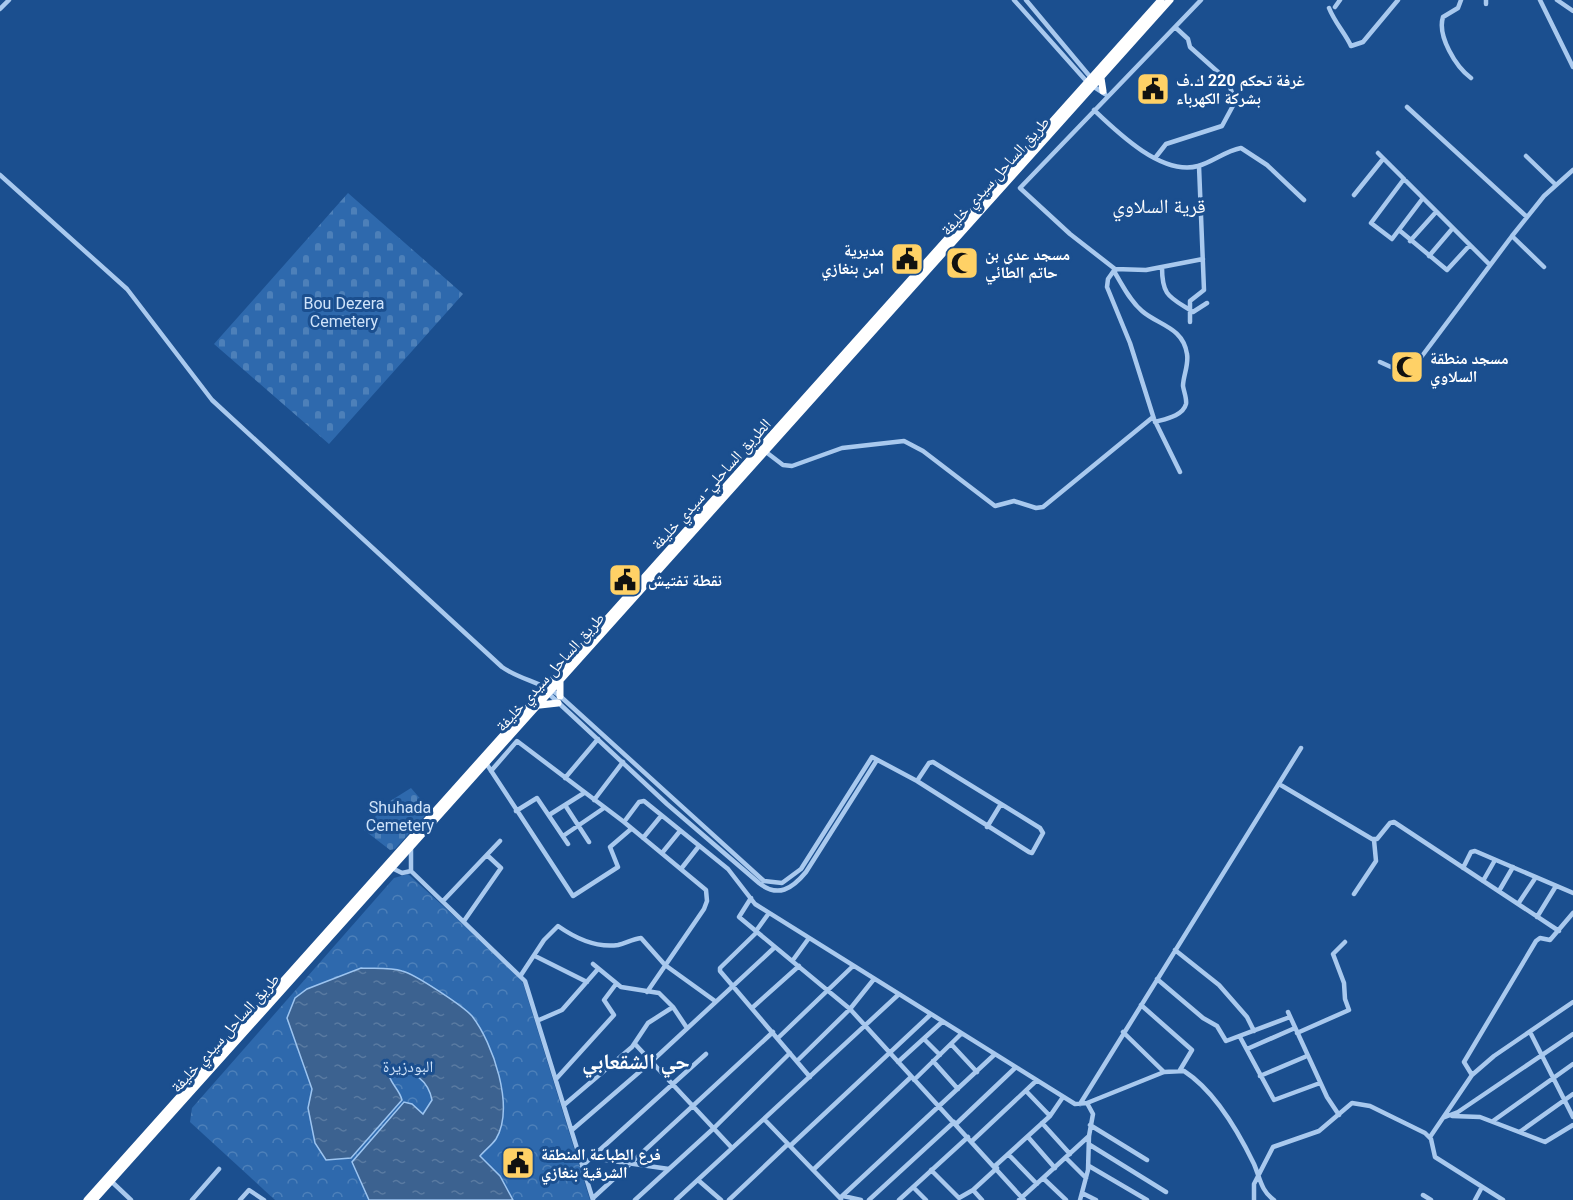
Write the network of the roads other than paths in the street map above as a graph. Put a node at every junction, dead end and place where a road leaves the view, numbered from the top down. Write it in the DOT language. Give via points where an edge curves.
graph roads {
  1 [pos="9,0"];
  2 [pos="1014,0"];
  3 [pos="1026,0"];
  4 [pos="1161,0"];
  5 [pos="1170,0"];
  6 [pos="1201,0"];
  7 [pos="1340,0"];
  8 [pos="1386,0"];
  9 [pos="1398,0"];
  10 [pos="1461,0"];
  11 [pos="1540,0"];
  12 [pos="1561,1"];
  13 [pos="1392,6"];
  14 [pos="0,9"];
  15 [pos="1573,10"];
  16 [pos="1175,27"];
  17 [pos="1573,67"];
  18 [pos="1471,78"];
  19 [pos="1093,84"];
  20 [pos="1104,93"];
  21 [pos="1407,107"];
  22 [pos="1094,110"];
  23 [pos="1378,153"];
  24 [pos="1526,156"];
  25 [pos="1155,158"];
  26 [pos="1383,159"];
  27 [pos="1198,166"];
  28 [pos="1573,170"];
  29 [pos="0,174"];
  30 [pos="1404,179"];
  31 [pos="1556,185"];
  32 [pos="1354,195"];
  33 [pos="1423,198"];
  34 [pos="1304,200"];
  35 [pos="1436,212"];
  36 [pos="1527,217"];
  37 [pos="1452,229"];
  38 [pos="1399,230"];
  39 [pos="1512,236"];
  40 [pos="1410,241"];
  41 [pos="1469,246"];
  42 [pos="1429,256"];
  43 [pos="1203,259"];
  44 [pos="1490,265"];
  45 [pos="1162,267"];
  46 [pos="1544,267"];
  47 [pos="1115,269"];
  48 [pos="1207,303"];
  49 [pos="1189,310"];
  50 [pos="1190,322"];
  51 [pos="1380,362"];
  52 [pos="1154,419"];
  53 [pos="766,452"];
  54 [pos="1180,471"];
  55 [pos="560,681"];
  56 [pos="546,689"];
  57 [pos="559,699"];
  58 [pos="537,706"];
  59 [pos="514,739"];
  60 [pos="598,739"];
  61 [pos="1301,748"];
  62 [pos="624,762"];
  63 [pos="486,763"];
  64 [pos="491,771"];
  65 [pos="565,778"];
  66 [pos="917,781"];
  67 [pos="1279,784"];
  68 [pos="659,791"];
  69 [pos="584,793"];
  70 [pos="594,800"];
  71 [pos="1001,804"];
  72 [pos="565,805"];
  73 [pos="604,808"];
  74 [pos="516,811"];
  75 [pos="549,815"];
  76 [pos="661,816"];
  77 [pos="624,822"];
  78 [pos="578,826"];
  79 [pos="987,827"];
  80 [pos="631,829"];
  81 [pos="680,831"];
  82 [pos="563,836"];
  83 [pos="643,838"];
  84 [pos="1374,840"];
  85 [pos="500,841"];
  86 [pos="589,842"];
  87 [pos="568,844"];
  88 [pos="411,846"];
  89 [pos="699,846"];
  90 [pos="662,853"];
  91 [pos="487,855"];
  92 [pos="1495,860"];
  93 [pos="1513,867"];
  94 [pos="392,868"];
  95 [pos="1463,868"];
  96 [pos="681,869"];
  97 [pos="411,871"];
  98 [pos="1536,878"];
  99 [pos="1483,881"];
  100 [pos="1556,886"];
  101 [pos="1499,891"];
  102 [pos="1573,893"];
  103 [pos="1354,894"];
  104 [pos="751,898"];
  105 [pos="442,901"];
  106 [pos="1518,904"];
  107 [pos="770,913"];
  108 [pos="1573,913"];
  109 [pos="1537,917"];
  110 [pos="464,921"];
  111 [pos="1559,931"];
  112 [pos="757,932"];
  113 [pos="810,938"];
  114 [pos="1345,942"];
  115 [pos="774,946"];
  116 [pos="1175,950"];
  117 [pos="535,956"];
  118 [pos="793,960"];
  119 [pos="593,964"];
  120 [pos="665,965"];
  121 [pos="799,966"];
  122 [pos="853,966"];
  123 [pos="598,969"];
  124 [pos="521,975"];
  125 [pos="874,979"];
  126 [pos="1157,979"];
  127 [pos="587,982"];
  128 [pos="616,984"];
  129 [pos="732,986"];
  130 [pos="647,992"];
  131 [pos="829,992"];
  132 [pos="898,995"];
  133 [pos="715,1001"];
  134 [pos="1573,1002"];
  135 [pos="1140,1005"];
  136 [pos="672,1007"];
  137 [pos="752,1008"];
  138 [pos="850,1009"];
  139 [pos="930,1015"];
  140 [pos="539,1020"];
  141 [pos="942,1022"];
  142 [pos="865,1025"];
  143 [pos="1250,1026"];
  144 [pos="687,1028"];
  145 [pos="1254,1031"];
  146 [pos="1296,1031"];
  147 [pos="773,1032"];
  148 [pos="1123,1032"];
  149 [pos="1530,1032"];
  150 [pos="961,1034"];
  151 [pos="1248,1034"];
  152 [pos="1573,1034"];
  153 [pos="1240,1037"];
  154 [pos="778,1038"];
  155 [pos="924,1039"];
  156 [pos="635,1044"];
  157 [pos="951,1044"];
  158 [pos="1246,1049"];
  159 [pos="790,1053"];
  160 [pos="889,1053"];
  161 [pos="706,1054"];
  162 [pos="940,1055"];
  163 [pos="994,1055"];
  164 [pos="1307,1056"];
  165 [pos="1541,1056"];
  166 [pos="796,1061"];
  167 [pos="933,1061"];
  168 [pos="651,1062"];
  169 [pos="897,1062"];
  170 [pos="1573,1064"];
  171 [pos="1015,1068"];
  172 [pos="1180,1070"];
  173 [pos="977,1072"];
  174 [pos="1164,1072"];
  175 [pos="1472,1075"];
  176 [pos="1260,1076"];
  177 [pos="810,1077"];
  178 [pos="912,1078"];
  179 [pos="1553,1078"];
  180 [pos="556,1079"];
  181 [pos="1036,1082"];
  182 [pos="1320,1083"];
  183 [pos="673,1084"];
  184 [pos="958,1089"];
  185 [pos="1026,1091"];
  186 [pos="1573,1094"];
  187 [pos="1063,1097"];
  188 [pos="1564,1100"];
  189 [pos="1087,1103"];
  190 [pos="1080,1104"];
  191 [pos="564,1105"];
  192 [pos="693,1106"];
  193 [pos="940,1107"];
  194 [pos="1339,1115"];
  195 [pos="1050,1116"];
  196 [pos="1452,1116"];
  197 [pos="1445,1117"];
  198 [pos="1573,1117"];
  199 [pos="764,1119"];
  200 [pos="1493,1121"];
  201 [pos="955,1123"];
  202 [pos="1042,1124"];
  203 [pos="1090,1125"];
  204 [pos="1573,1125"];
  205 [pos="714,1128"];
  206 [pos="572,1130"];
  207 [pos="1521,1131"];
  208 [pos="1089,1136"];
  209 [pos="1028,1137"];
  210 [pos="1430,1137"];
  211 [pos="970,1139"];
  212 [pos="789,1145"];
  213 [pos="1090,1145"];
  214 [pos="732,1148"];
  215 [pos="136,1149"];
  216 [pos="1008,1154"];
  217 [pos="1068,1156"];
  218 [pos="592,1158"];
  219 [pos="1147,1160"];
  220 [pos="630,1164"];
  221 [pos="582,1166"];
  222 [pos="1089,1166"];
  223 [pos="996,1167"];
  224 [pos="1055,1168"];
  225 [pos="219,1169"];
  226 [pos="669,1169"];
  227 [pos="813,1170"];
  228 [pos="931,1170"];
  229 [pos="1258,1177"];
  230 [pos="1086,1178"];
  231 [pos="1044,1179"];
  232 [pos="698,1180"];
  233 [pos="111,1181"];
  234 [pos="1037,1184"];
  235 [pos="913,1187"];
  236 [pos="1482,1187"];
  237 [pos="973,1190"];
  238 [pos="1166,1192"];
  239 [pos="1082,1193"];
  240 [pos="1423,1195"];
  241 [pos="842,1198"];
  242 [pos="593,1199"];
  243 [pos="1022,1199"];
  244 [pos="87,1200"];
  245 [pos="94,1200"];
  246 [pos="131,1200"];
  247 [pos="192,1200"];
  248 [pos="240,1200"];
  249 [pos="264,1200"];
  250 [pos="635,1200"];
  251 [pos="676,1200"];
  252 [pos="721,1200"];
  253 [pos="729,1200"];
  254 [pos="861,1200"];
  255 [pos="869,1200"];
  256 [pos="899,1200"];
  257 [pos="926,1200"];
  258 [pos="982,1200"];
  259 [pos="1066,1200"];
  260 [pos="1080,1200"];
  261 [pos="1096,1200"];
  262 [pos="1147,1200"];
  263 [pos="1254,1200"];
  264 [pos="1274,1200"];
  265 [pos="1431,1200"];
  266 [pos="1475,1200"];
  267 [pos="1503,1200"];
  1 -- 14 [label="street"];
  2 -- 19 [label="street"];
  3 -- 19 [label="street"];
  4 -- 19 [label="highway, الطريق الساحلي- سيدي خليفة"];
  5 -- 19 [label="highway, طريق الساحل سيدي خليفة"];
  6 -- 16 [label="street"];
  7 -- 13 [label="street" via="1332,7 1336,23 1348,34 1351,46 1363,42"];
  8 -- 13 [label="street"];
  9 -- 13 [label="street"];
  10 -- 18 [label="street" via="1458,9 1443,17 1441,23 1454,58"];
  11 -- 17 [label="street"];
  12 -- 15 [label="street"];
  16 -- 20 [label="street"];
  16 -- 25 [label="street" via="1188,39 1190,47 1228,81 1235,102 1222,126 1166,144"];
  19 -- 20 [label="highway"];
  19 -- 20 [label="highway"];
  19 -- 53 [label="highway, طريق الساحل سيدي خليفة"];
  19 -- 56 [label="highway, الطريق الساحلي- سيدي خليفة"];
  20 -- 22 [label="street"];
  21 -- 36 [label="street"];
  22 -- 25 [label="street"];
  22 -- 47 [label="street" via="1020,188"];
  23 -- 26 [label="street"];
  24 -- 31 [label="street"];
  25 -- 27 [label="street" via="1190,168"];
  26 -- 30 [label="street"];
  26 -- 32 [label="street"];
  27 -- 34 [label="street" via="1241,148 1267,165"];
  27 -- 43 [label="street"];
  28 -- 31 [label="street"];
  29 -- 56 [label="street" via="128,290 212,400 502,667"];
  30 -- 33 [label="street"];
  30 -- 38 [label="street" via="1370,221 1390,239"];
  31 -- 36 [label="street"];
  33 -- 35 [label="street"];
  33 -- 38 [label="street"];
  35 -- 37 [label="street"];
  35 -- 40 [label="street"];
  36 -- 39 [label="street"];
  37 -- 41 [label="street"];
  37 -- 42 [label="street"];
  38 -- 40 [label="street"];
  39 -- 44 [label="street"];
  39 -- 46 [label="street"];
  40 -- 42 [label="street"];
  41 -- 42 [label="street" via="1447,270"];
  41 -- 44 [label="street"];
  43 -- 45 [label="street"];
  43 -- 49 [label="street" via="1204,290 1190,301"];
  44 -- 51 [label="street" via="1413,368 1402,372"];
  45 -- 47 [label="street"];
  45 -- 49 [label="street" via="1164,290"];
  47 -- 52 [label="street" via="1107,287"];
  47 -- 52 [label="street" via="1129,297 1143,312 1174,331 1187,353 1184,409 1174,416"];
  48 -- 49 [label="street" via="1197,312"];
  49 -- 50 [label="street"];
  52 -- 53 [label="street" via="1039,508 1014,501 995,506 904,441 843,448 792,466 783,465"];
  52 -- 54 [label="street"];
  53 -- 55 [label="highway, طريق الساحل سيدي خليفة"];
  55 -- 56 [label="highway, طريق الساحل سيدي خليفة"];
  55 -- 57 [label="highway"];
  56 -- 57 [label="street"];
  56 -- 58 [label="highway, طريق الساحل سيدي خليفة"];
  56 -- 215 [label="highway, الطريق الساحلي- سيدي خليفة"];
  57 -- 58 [label="highway"];
  57 -- 60 [label="street"];
  57 -- 68 [label="street"];
  58 -- 59 [label="highway, طريق الساحل سيدي خليفة"];
  59 -- 63 [label="highway, طريق الساحل سيدي خليفة"];
  59 -- 64 [label="street"];
  59 -- 65 [label="street"];
  60 -- 62 [label="street"];
  60 -- 65 [label="street"];
  61 -- 67 [label="street"];
  62 -- 68 [label="street"];
  62 -- 70 [label="street"];
  63 -- 64 [label="street"];
  63 -- 88 [label="highway, طريق الساحل سيدي خليفة"];
  64 -- 74 [label="street"];
  65 -- 69 [label="street"];
  66 -- 68 [label="street" via="874,758 803,871 778,884 767,882"];
  66 -- 71 [label="street" via="933,762"];
  66 -- 79 [label="street"];
  67 -- 84 [label="street"];
  67 -- 116 [label="street"];
  69 -- 70 [label="street"];
  69 -- 72 [label="street"];
  70 -- 73 [label="street"];
  71 -- 79 [label="street"];
  71 -- 79 [label="street" via="1042,830 1032,854"];
  72 -- 75 [label="street"];
  72 -- 78 [label="street"];
  73 -- 77 [label="street"];
  73 -- 78 [label="street"];
  74 -- 75 [label="street" via="537,798"];
  74 -- 80 [label="street" via="573,896 618,867 610,847"];
  75 -- 82 [label="street"];
  76 -- 77 [label="street" via="641,801"];
  76 -- 81 [label="street"];
  76 -- 83 [label="street"];
  77 -- 80 [label="street"];
  78 -- 82 [label="street"];
  78 -- 86 [label="street"];
  80 -- 83 [label="street"];
  81 -- 89 [label="street"];
  81 -- 90 [label="street"];
  82 -- 87 [label="street"];
  83 -- 90 [label="street"];
  84 -- 95 [label="street" via="1392,822"];
  84 -- 103 [label="street" via="1377,858"];
  85 -- 91 [label="street"];
  88 -- 94 [label="highway, طريق الساحل سيدي خليفة"];
  88 -- 97 [label="street"];
  89 -- 96 [label="street"];
  89 -- 104 [label="street" via="728,869"];
  90 -- 96 [label="street"];
  91 -- 105 [label="street"];
  91 -- 110 [label="street" via="501,868"];
  92 -- 93 [label="street"];
  92 -- 95 [label="street" via="1472,851"];
  92 -- 99 [label="street"];
  93 -- 98 [label="street"];
  93 -- 101 [label="street"];
  94 -- 97 [label="street" via="402,873"];
  94 -- 215 [label="highway, طريق الساحل سيدي خليفة"];
  95 -- 99 [label="street"];
  96 -- 120 [label="street" via="706,890 707,901"];
  97 -- 105 [label="street"];
  98 -- 100 [label="street"];
  98 -- 106 [label="street"];
  99 -- 101 [label="street"];
  100 -- 102 [label="street"];
  100 -- 109 [label="street"];
  101 -- 106 [label="street"];
  104 -- 107 [label="street"];
  104 -- 112 [label="street" via="739,916"];
  105 -- 110 [label="street"];
  106 -- 109 [label="street"];
  107 -- 112 [label="street"];
  107 -- 113 [label="street"];
  108 -- 111 [label="street"];
  109 -- 111 [label="street"];
  110 -- 124 [label="street"];
  111 -- 175 [label="street" via="1548,940 1536,941 1464,1062"];
  112 -- 115 [label="street"];
  112 -- 129 [label="street" via="720,968"];
  113 -- 118 [label="street"];
  113 -- 122 [label="street"];
  114 -- 146 [label="street" via="1333,954 1349,1010"];
  115 -- 118 [label="street"];
  115 -- 129 [label="street"];
  116 -- 126 [label="street"];
  116 -- 143 [label="street" via="1219,985 1247,1017"];
  117 -- 120 [label="street" via="558,926 578,939 598,944 615,945 641,938"];
  117 -- 124 [label="street"];
  117 -- 127 [label="street"];
  118 -- 121 [label="street"];
  119 -- 123 [label="street"];
  120 -- 130 [label="street"];
  120 -- 133 [label="street"];
  121 -- 131 [label="street"];
  121 -- 137 [label="street"];
  122 -- 125 [label="street"];
  122 -- 131 [label="street"];
  123 -- 127 [label="street"];
  123 -- 128 [label="street"];
  124 -- 140 [label="street"];
  125 -- 132 [label="street"];
  125 -- 138 [label="street"];
  126 -- 135 [label="street"];
  126 -- 153 [label="street" via="1217,1026 1226,1041"];
  127 -- 140 [label="street" via="562,1010"];
  128 -- 130 [label="street"];
  128 -- 180 [label="street" via="604,1000 614,1015"];
  129 -- 133 [label="street"];
  129 -- 137 [label="street"];
  130 -- 136 [label="street" via="656,992"];
  131 -- 138 [label="street"];
  131 -- 154 [label="street"];
  132 -- 139 [label="street"];
  132 -- 142 [label="street"];
  133 -- 144 [label="street"];
  134 -- 149 [label="street"];
  135 -- 148 [label="street"];
  135 -- 172 [label="street" via="1192,1050"];
  136 -- 144 [label="street"];
  136 -- 156 [label="street" via="648,1023"];
  137 -- 147 [label="street"];
  138 -- 142 [label="street"];
  138 -- 166 [label="street"];
  139 -- 141 [label="street"];
  139 -- 160 [label="street"];
  140 -- 180 [label="street"];
  141 -- 150 [label="street"];
  141 -- 155 [label="street"];
  142 -- 160 [label="street"];
  142 -- 177 [label="street"];
  143 -- 145 [label="street"];
  143 -- 151 [label="street"];
  144 -- 168 [label="street"];
  145 -- 146 [label="street" via="1289,1015"];
  145 -- 151 [label="street"];
  146 -- 158 [label="street"];
  146 -- 164 [label="street"];
  147 -- 154 [label="street"];
  147 -- 192 [label="street"];
  148 -- 174 [label="street"];
  148 -- 190 [label="street"];
  149 -- 165 [label="street"];
  149 -- 175 [label="street"];
  150 -- 157 [label="street"];
  150 -- 163 [label="street"];
  151 -- 153 [label="street"];
  152 -- 165 [label="street"];
  153 -- 158 [label="street"];
  154 -- 159 [label="street"];
  155 -- 162 [label="street"];
  155 -- 169 [label="street"];
  156 -- 168 [label="street"];
  156 -- 191 [label="street"];
  157 -- 162 [label="street"];
  157 -- 173 [label="street"];
  158 -- 176 [label="street"];
  159 -- 166 [label="street"];
  159 -- 205 [label="street"];
  160 -- 169 [label="street"];
  160 -- 212 [label="street"];
  161 -- 183 [label="street"];
  162 -- 167 [label="street"];
  163 -- 171 [label="street"];
  163 -- 173 [label="street"];
  164 -- 176 [label="street"];
  164 -- 182 [label="street"];
  165 -- 179 [label="street"];
  165 -- 196 [label="street"];
  166 -- 177 [label="street"];
  167 -- 178 [label="street"];
  167 -- 184 [label="street"];
  168 -- 183 [label="street"];
  168 -- 206 [label="street"];
  169 -- 178 [label="street"];
  170 -- 179 [label="street"];
  171 -- 181 [label="street"];
  171 -- 201 [label="street"];
  172 -- 174 [label="street"];
  172 -- 229 [label="street" via="1202,1086 1230,1121"];
  173 -- 184 [label="street"];
  174 -- 189 [label="street"];
  175 -- 197 [label="street"];
  176 -- 182 [label="street" via="1275,1101"];
  177 -- 199 [label="street"];
  178 -- 193 [label="street"];
  178 -- 227 [label="street"];
  179 -- 188 [label="street"];
  179 -- 200 [label="street"];
  180 -- 191 [label="street"];
  181 -- 185 [label="street"];
  181 -- 187 [label="street"];
  182 -- 194 [label="street"];
  183 -- 192 [label="street"];
  183 -- 218 [label="street"];
  184 -- 193 [label="street"];
  185 -- 195 [label="street"];
  185 -- 211 [label="street"];
  186 -- 188 [label="street"];
  187 -- 190 [label="street"];
  187 -- 195 [label="street"];
  188 -- 198 [label="street"];
  188 -- 207 [label="street"];
  189 -- 190 [label="street"];
  189 -- 203 [label="street" via="1093,1114"];
  191 -- 206 [label="street"];
  192 -- 205 [label="street"];
  192 -- 220 [label="street"];
  193 -- 201 [label="street"];
  193 -- 241 [label="street"];
  194 -- 210 [label="street" via="1349,1104 1370,1106"];
  194 -- 229 [label="street" via="1311,1135 1277,1144"];
  195 -- 202 [label="street"];
  196 -- 197 [label="street"];
  196 -- 200 [label="street"];
  197 -- 210 [label="street"];
  199 -- 212 [label="street"];
  199 -- 214 [label="street"];
  200 -- 207 [label="street"];
  201 -- 211 [label="street"];
  201 -- 255 [label="street"];
  202 -- 209 [label="street"];
  202 -- 217 [label="street"];
  203 -- 208 [label="street"];
  203 -- 219 [label="street"];
  204 -- 207 [label="street" via="1545,1142"];
  205 -- 214 [label="street"];
  205 -- 226 [label="street"];
  206 -- 221 [label="street"];
  208 -- 213 [label="street"];
  208 -- 217 [label="street"];
  209 -- 216 [label="street"];
  209 -- 224 [label="street"];
  210 -- 236 [label="street" via="1435,1157"];
  211 -- 223 [label="street"];
  211 -- 228 [label="street"];
  212 -- 227 [label="street"];
  212 -- 253 [label="street"];
  213 -- 222 [label="street"];
  213 -- 238 [label="street"];
  214 -- 232 [label="street"];
  215 -- 233 [label="highway, طريق الساحل سيدي خليفة"];
  215 -- 244 [label="highway, الطريق الساحلي- سيدي خليفة"];
  216 -- 223 [label="street"];
  216 -- 234 [label="street"];
  217 -- 224 [label="street"];
  217 -- 230 [label="street"];
  218 -- 220 [label="street"];
  218 -- 221 [label="street"];
  220 -- 226 [label="street"];
  220 -- 242 [label="street"];
  221 -- 242 [label="street"];
  222 -- 230 [label="street"];
  222 -- 262 [label="street"];
  223 -- 237 [label="street"];
  223 -- 243 [label="street"];
  224 -- 231 [label="street"];
  225 -- 247 [label="street"];
  226 -- 250 [label="street"];
  227 -- 241 [label="street"];
  228 -- 235 [label="street"];
  228 -- 237 [label="street" via="956,1197"];
  229 -- 263 [label="street"];
  229 -- 264 [label="street" via="1263,1190"];
  230 -- 239 [label="street"];
  231 -- 234 [label="street"];
  231 -- 259 [label="street"];
  232 -- 251 [label="street"];
  232 -- 252 [label="street"];
  233 -- 245 [label="highway, طريق الساحل سيدي خليفة"];
  233 -- 246 [label="street"];
  234 -- 243 [label="street"];
  235 -- 256 [label="street"];
  235 -- 257 [label="street"];
  236 -- 266 [label="street"];
  236 -- 267 [label="street"];
  237 -- 258 [label="street"];
  239 -- 260 [label="street"];
  239 -- 261 [label="street"];
  240 -- 265 [label="street"];
  241 -- 254 [label="street"];
  248 -- 249 [label="street" via="249,1190"];
}
